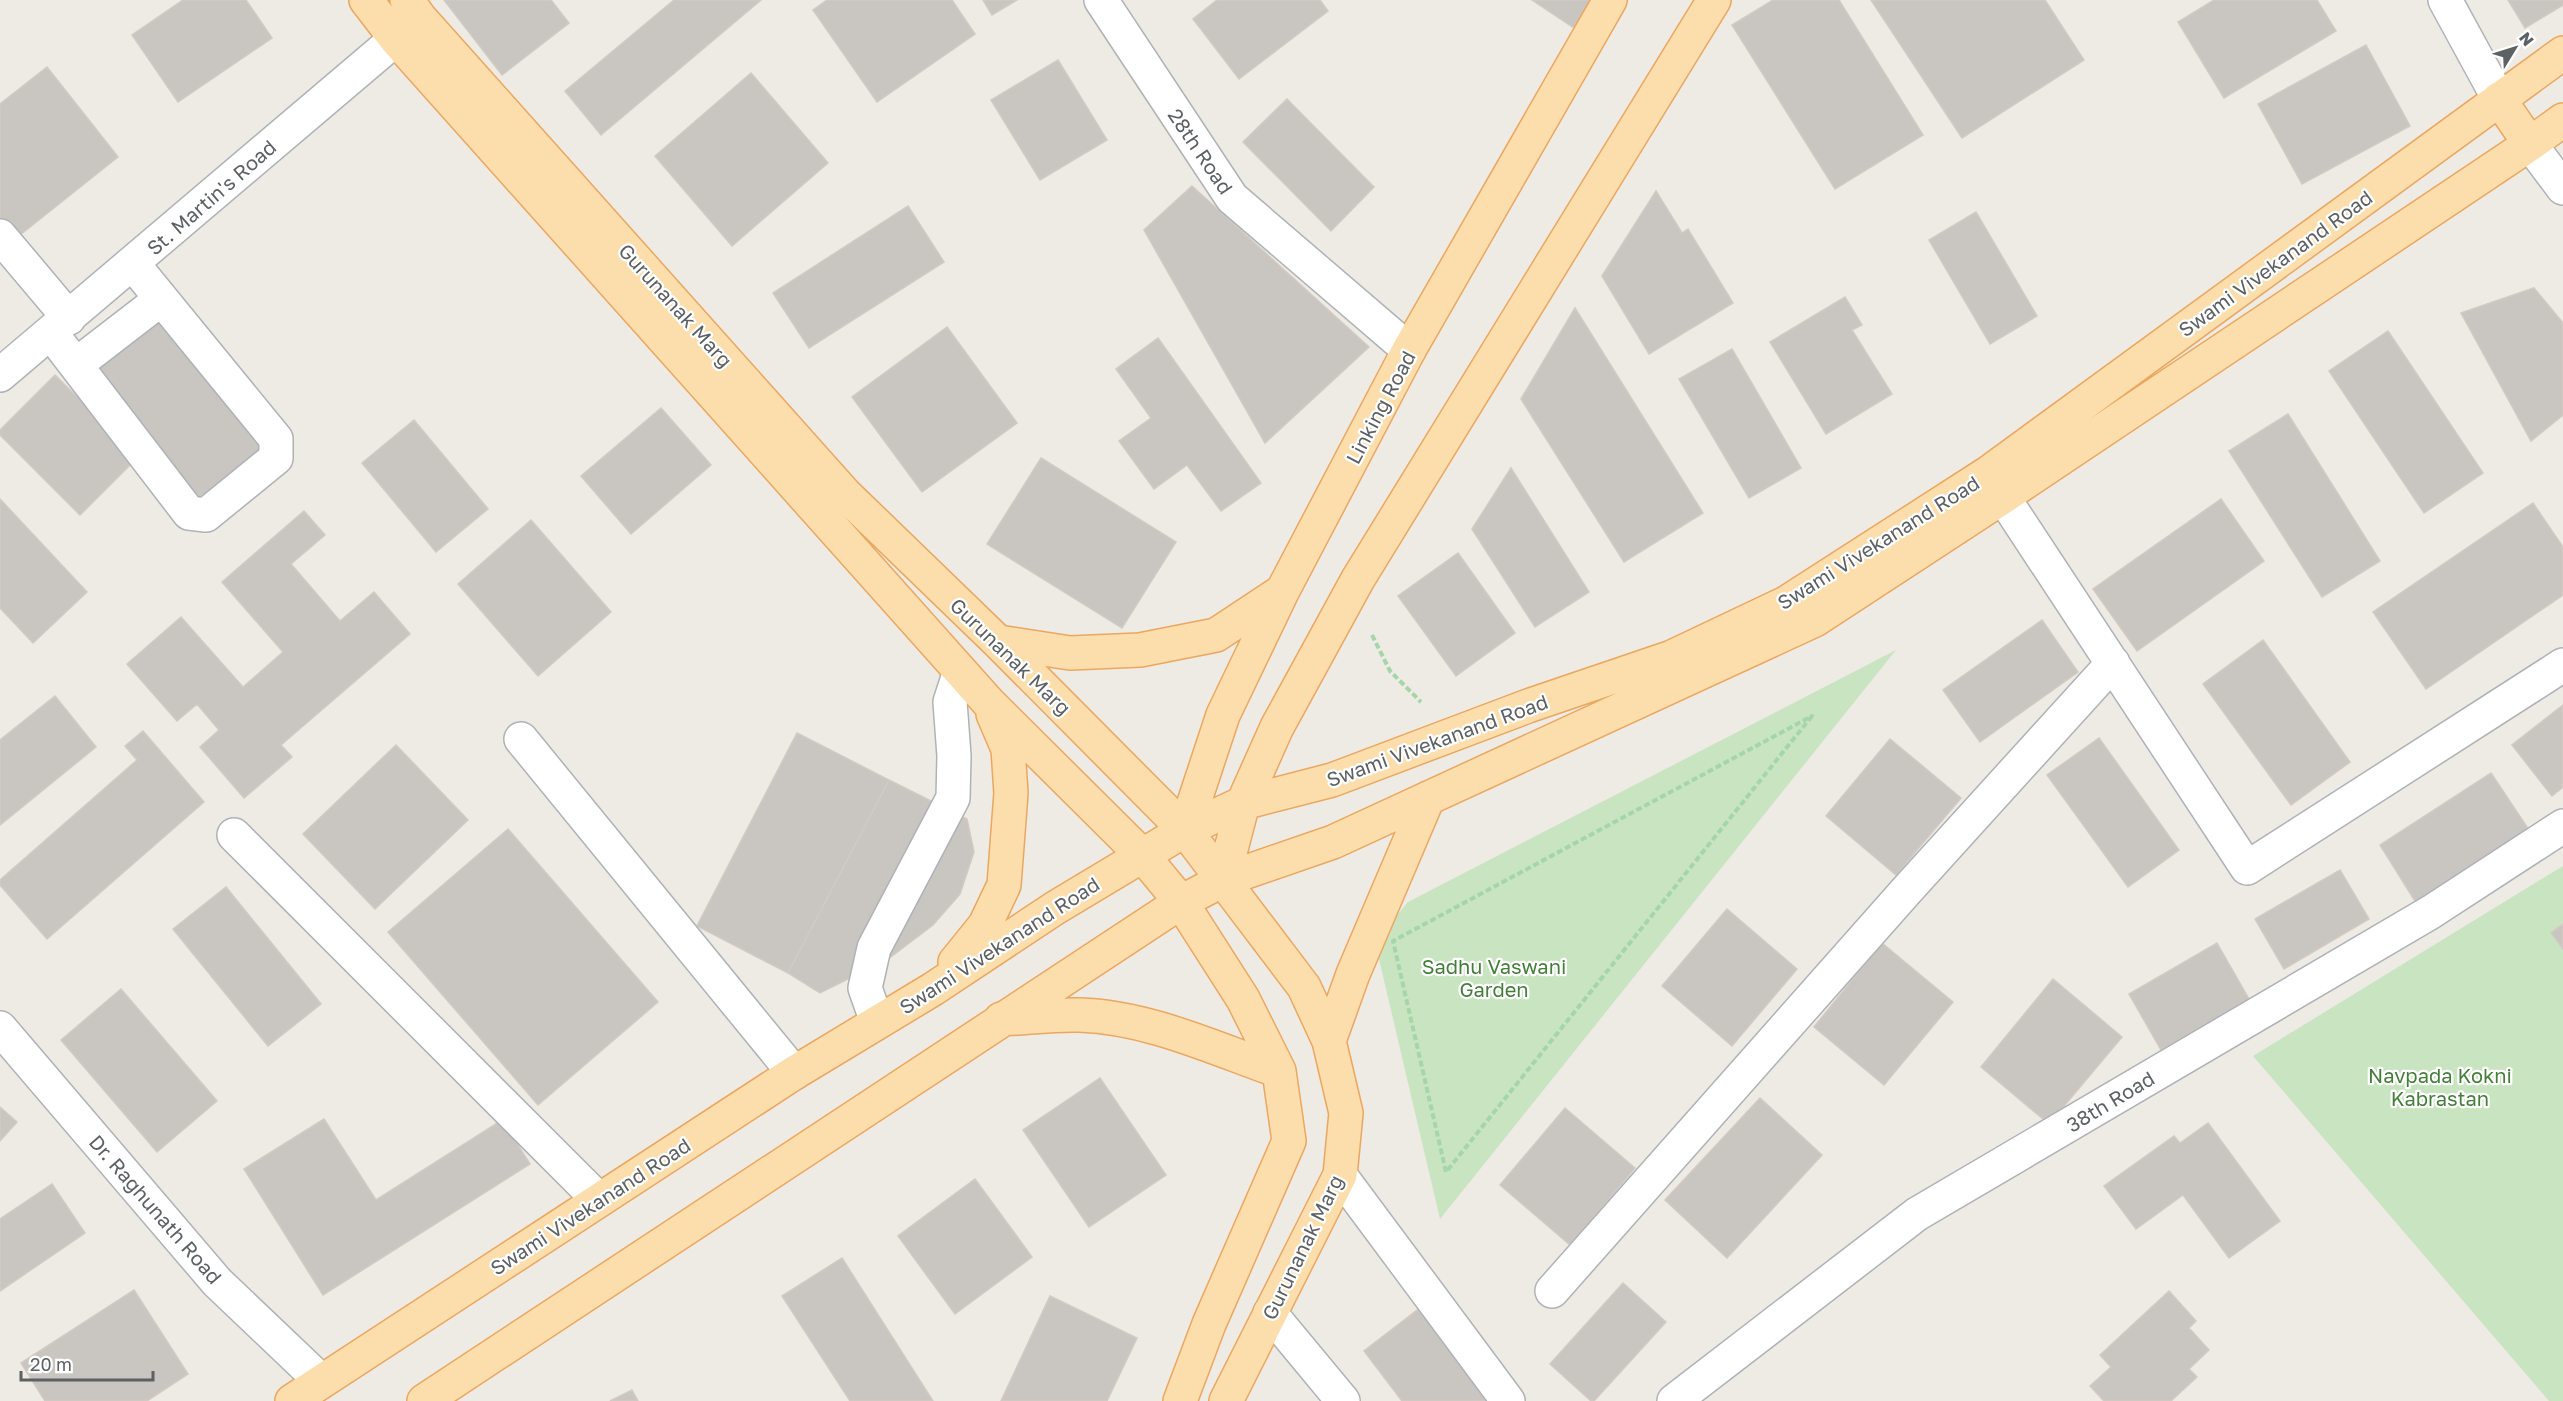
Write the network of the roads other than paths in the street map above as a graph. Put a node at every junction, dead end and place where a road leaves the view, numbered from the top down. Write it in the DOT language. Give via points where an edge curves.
graph roads {
  1 [pos="366,0"];
  2 [pos="1101,0"];
  3 [pos="1610,0"];
  4 [pos="1713,0"];
  5 [pos="2445,0"];
  6 [pos="413,9"];
  7 [pos="396,39"];
  8 [pos="2563,53"];
  9 [pos="2499,99"];
  10 [pos="2563,120"];
  11 [pos="2530,144"];
  12 [pos="2563,188"];
  13 [pos="0,236"];
  14 [pos="133,264"];
  15 [pos="160,300"];
  16 [pos="60,325"];
  17 [pos="1409,350"];
  18 [pos="77,364"];
  19 [pos="0,375"];
  20 [pos="2003,497"];
  21 [pos="1925,531"];
  22 [pos="1282,592"];
  23 [pos="998,642"];
  24 [pos="2113,663"];
  25 [pos="2563,665"];
  26 [pos="960,671"];
  27 [pos="989,703"];
  28 [pos="521,739"];
  29 [pos="1428,798"];
  30 [pos="1244,803"];
  31 [pos="2563,826"];
  32 [pos="1185,830"];
  33 [pos="234,835"];
  34 [pos="1143,856"];
  35 [pos="1224,880"];
  36 [pos="1181,902"];
  37 [pos="933,989"];
  38 [pos="1001,1019"];
  39 [pos="877,1023"];
  40 [pos="0,1028"];
  41 [pos="1329,1041"];
  42 [pos="1279,1071"];
  43 [pos="794,1073"];
  44 [pos="1340,1174"];
  45 [pos="599,1200"];
  46 [pos="1552,1291"];
  47 [pos="1270,1312"];
  48 [pos="321,1381"];
  49 [pos="292,1401"];
  50 [pos="424,1401"];
  51 [pos="1180,1401"];
  52 [pos="1226,1401"];
  53 [pos="1343,1401"];
  54 [pos="1508,1401"];
  55 [pos="1674,1401"];
  1 -- 7 [label="main road, Gurunanak Marg"];
  2 -- 17 [label="street, 28th Road" via="1232,198"];
  3 -- 17 [label="main road, Linking Road"];
  4 -- 30 [label="main road" via="1358,579 1277,727"];
  5 -- 9 [label="street"];
  6 -- 7 [label="street, St. Martin's Road"];
  6 -- 23 [label="main road, Gurunanak Marg" via="845,494"];
  7 -- 14 [label="street, St. Martin's Road"];
  7 -- 26 [label="main road, Gurunanak Marg"];
  8 -- 9 [label="main road, Swami Vivekanand Road"];
  9 -- 11 [label="main road"];
  9 -- 21 [label="main road, Swami Vivekanand Road" via="1988,472"];
  10 -- 11 [label="main road, Swami Vivekanand Road"];
  11 -- 12 [label="street"];
  11 -- 20 [label="main road, Swami Vivekanand Road"];
  13 -- 16 [label="street"];
  14 -- 15 [label="street"];
  14 -- 16 [label="street, St. Martin's Road"];
  15 -- 18 [label="street"];
  15 -- 18 [label="street" via="276,439 276,458 206,515 189,513"];
  16 -- 18 [label="street"];
  16 -- 19 [label="street, St. Martin's Road"];
  17 -- 22 [label="main road, Linking Road"];
  20 -- 21 [label="main road, Swami Vivekanand Road"];
  20 -- 24 [label="street"];
  21 -- 29 [label="main road, Swami Vivekanand Road" via="1815,620"];
  21 -- 30 [label="main road, Swami Vivekanand Road" via="1672,657 1332,780"];
  22 -- 23 [label="main road" via="1216,635 1140,650 1070,653"];
  22 -- 32 [label="main road, Linking Road" via="1223,715"];
  23 -- 32 [label="main road, Gurunanak Marg"];
  24 -- 25 [label="street" via="2247,868"];
  24 -- 46 [label="street"];
  26 -- 27 [label="main road, Gurunanak Marg"];
  26 -- 39 [label="street" via="950,702 953,798 874,948 865,988"];
  27 -- 34 [label="main road, Gurunanak Marg"];
  27 -- 37 [label="main road" via="1008,749 1011,793 1004,885 985,926"];
  28 -- 43 [label="street"];
  29 -- 35 [label="main road, Swami Vivekanand Road" via="1333,842"];
  29 -- 41 [label="main road" via="1353,974"];
  30 -- 32 [label="main road, Swami Vivekanand Road"];
  30 -- 35 [label="main road"];
  31 -- 55 [label="street, 38th Road" via="2420,918 1917,1215"];
  32 -- 34 [label="main road, Swami Vivekanand Road"];
  32 -- 35 [label="main road, Gurunanak Marg"];
  33 -- 45 [label="street"];
  34 -- 36 [label="main road, Gurunanak Marg"];
  34 -- 37 [label="main road, Swami Vivekanand Road" via="1055,908"];
  35 -- 36 [label="main road, Swami Vivekanand Road"];
  35 -- 41 [label="main road, Gurunanak Marg" via="1304,987"];
  36 -- 38 [label="main road, Swami Vivekanand Road"];
  36 -- 42 [label="main road, Gurunanak Marg" via="1243,999"];
  37 -- 39 [label="main road, Swami Vivekanand Road"];
  38 -- 42 [label="main road" via="1080,1015 1128,1022"];
  38 -- 50 [label="main road, Swami Vivekanand Road"];
  39 -- 43 [label="main road, Swami Vivekanand Road"];
  40 -- 48 [label="street, Dr. Raghunath Road" via="217,1282"];
  41 -- 44 [label="main road, Gurunanak Marg" via="1346,1113"];
  42 -- 51 [label="main road, Gurunanak Marg" via="1289,1141 1209,1324"];
  43 -- 45 [label="main road, Swami Vivekanand Road"];
  44 -- 47 [label="main road, Gurunanak Marg"];
  44 -- 54 [label="street"];
  45 -- 48 [label="main road, Swami Vivekanand Road"];
  47 -- 52 [label="main road, Gurunanak Marg"];
  47 -- 53 [label="street"];
  48 -- 49 [label="main road, Swami Vivekanand Road"];
}
